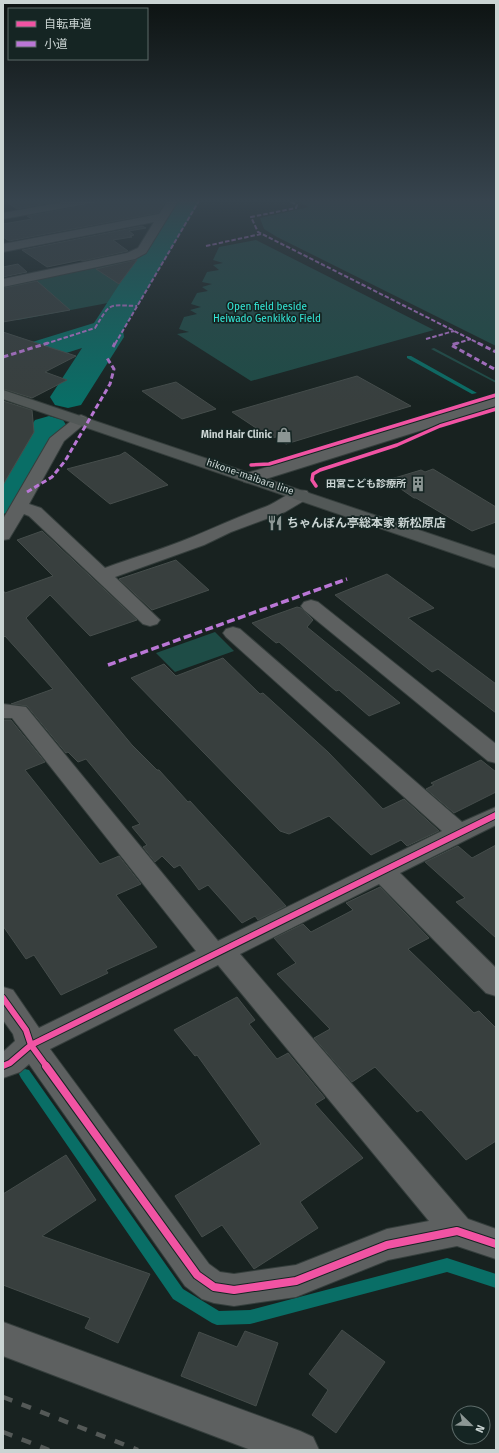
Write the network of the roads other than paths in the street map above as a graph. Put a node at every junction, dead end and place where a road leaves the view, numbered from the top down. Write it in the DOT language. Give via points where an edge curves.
graph roads {
  1 [pos="80,267"];
  2 [pos="3,283"];
  3 [pos="3,394"];
  4 [pos="496,402"];
  5 [pos="81,420"];
  6 [pos="250,478"];
  7 [pos="301,495"];
  8 [pos="20,507"];
  9 [pos="3,535"];
  10 [pos="496,562"];
  11 [pos="102,575"];
  12 [pos="311,606"];
  13 [pos="150,620"];
  14 [pos="233,633"];
  15 [pos="3,711"];
  16 [pos="496,756"];
  17 [pos="496,815"];
  18 [pos="459,833"];
  19 [pos="382,871"];
  20 [pos="218,953"];
  21 [pos="496,984"];
  22 [pos="3,998"];
  23 [pos="31,1045"];
  24 [pos="3,1066"];
  25 [pos="457,1231"];
  26 [pos="496,1244"];
  27 [pos="3,1338"];
  28 [pos="300,1450"];
  1 -- 2 [label="street"];
  3 -- 5 [label="main road, hikone-maibara line"];
  4 -- 6 [label="street"];
  5 -- 6 [label="main road, hikone-maibara line"];
  5 -- 8 [label="street" via="58,438"];
  6 -- 7 [label="main road, hikone-maibara line"];
  7 -- 10 [label="main road, hikone-maibara line"];
  7 -- 11 [label="street" via="279,508 198,541"];
  8 -- 9 [label="street"];
  8 -- 11 [label="street" via="35,512"];
  11 -- 13 [label="street"];
  12 -- 16 [label="street"];
  14 -- 18 [label="street"];
  15 -- 20 [label="street" via="18,712"];
  17 -- 18 [label="street"];
  18 -- 19 [label="street"];
  19 -- 20 [label="street"];
  19 -- 21 [label="street"];
  20 -- 23 [label="street"];
  20 -- 25 [label="street"];
  22 -- 23 [label="street" via="26,1030"];
  23 -- 24 [label="street"];
  23 -- 25 [label="street" via="197,1275 214,1287 234,1290 296,1282 387,1245"];
  25 -- 26 [label="street"];
  27 -- 28 [label="street"];
}
